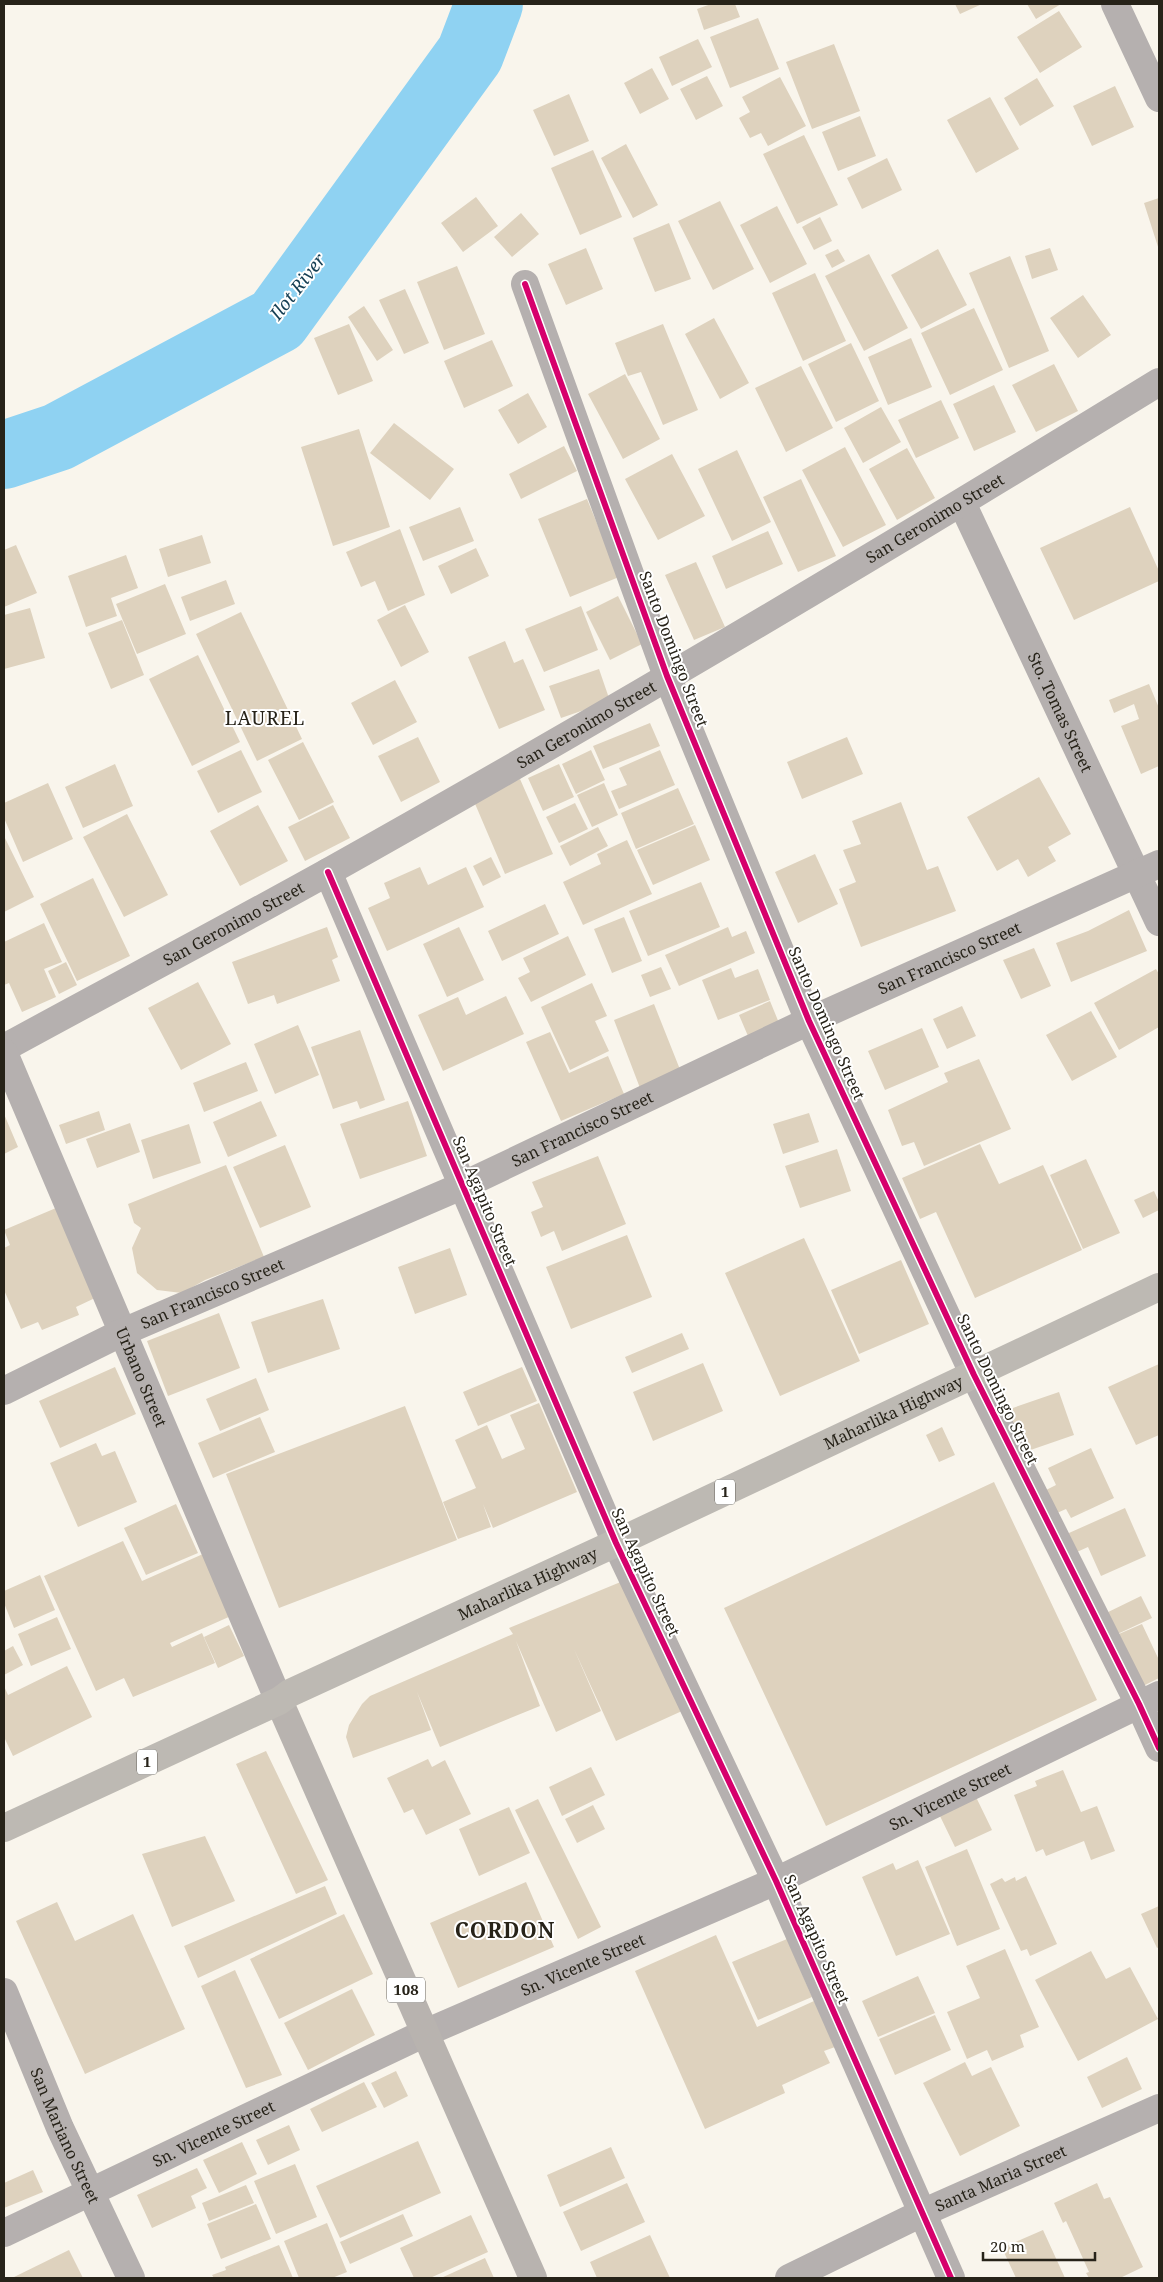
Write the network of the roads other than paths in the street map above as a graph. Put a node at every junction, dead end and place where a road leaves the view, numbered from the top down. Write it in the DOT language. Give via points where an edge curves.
graph roads {
  1 [pos="1116,4"];
  2 [pos="1159,98"];
  3 [pos="525,284"];
  4 [pos="1159,382"];
  5 [pos="962,503"];
  6 [pos="667,676"];
  7 [pos="1148,869"];
  8 [pos="328,872"];
  9 [pos="1159,922"];
  10 [pos="809,1021"];
  11 [pos="4,1048"];
  12 [pos="4,1053"];
  13 [pos="464,1185"];
  14 [pos="1159,1287"];
  15 [pos="123,1332"];
  16 [pos="974,1375"];
  17 [pos="4,1392"];
  18 [pos="616,1543"];
  19 [pos="1149,1700"];
  20 [pos="279,1701"];
  21 [pos="1159,1748"];
  22 [pos="4,1828"];
  23 [pos="776,1881"];
  24 [pos="4,1992"];
  25 [pos="425,2033"];
  26 [pos="1159,2108"];
  27 [pos="89,2192"];
  28 [pos="922,2213"];
  29 [pos="4,2233"];
  30 [pos="131,2278"];
  31 [pos="533,2278"];
  32 [pos="789,2278"];
  33 [pos="951,2278"];
  1 -- 2 [label="street"];
  3 -- 6 [label="street, Santo Domingo Street"];
  4 -- 5 [label="street, San Geronimo Street"];
  5 -- 6 [label="street, San Geronimo Street"];
  5 -- 7 [label="street, Sto. Tomas Street"];
  6 -- 8 [label="street, San Geronimo Street"];
  6 -- 10 [label="street, Santo Domingo Street"];
  7 -- 9 [label="street, Sto. Tomas Street"];
  7 -- 10 [label="street, San Francisco Street"];
  8 -- 11 [label="street, San Geronimo Street"];
  8 -- 13 [label="street, San Agapito Street"];
  10 -- 13 [label="street, San Francisco Street"];
  10 -- 16 [label="street, Santo Domingo Street"];
  12 -- 15 [label="street, Urbano Street"];
  13 -- 15 [label="street, San Francisco Street"];
  13 -- 18 [label="street, San Agapito Street"];
  14 -- 16 [label="highway, Maharlika Highway / 1"];
  15 -- 17 [label="street, San Francisco Street"];
  15 -- 20 [label="street, Urbano Street"];
  16 -- 18 [label="highway, Maharlika Highway / 1"];
  16 -- 19 [label="street, Santo Domingo Street"];
  18 -- 20 [label="highway, Maharlika Highway / 1"];
  18 -- 23 [label="street, San Agapito Street"];
  19 -- 21 [label="street, Santo Domingo Street"];
  19 -- 23 [label="street, Sn. Vicente Street"];
  20 -- 22 [label="highway, Maharlika Highway / 1"];
  20 -- 25 [label="main road, 108"];
  23 -- 25 [label="street, Sn. Vicente Street"];
  23 -- 28 [label="street, San Agapito Street"];
  24 -- 27 [label="street, San Mariano Street"];
  25 -- 27 [label="street, Sn. Vicente Street"];
  25 -- 31 [label="main road, 108"];
  26 -- 28 [label="street, Santa Maria Street"];
  27 -- 29 [label="street, Sn. Vicente Street"];
  27 -- 30 [label="street, San Mariano Street"];
  28 -- 32 [label="street, Santa Maria Street"];
  28 -- 33 [label="street, San Agapito Street"];
}
